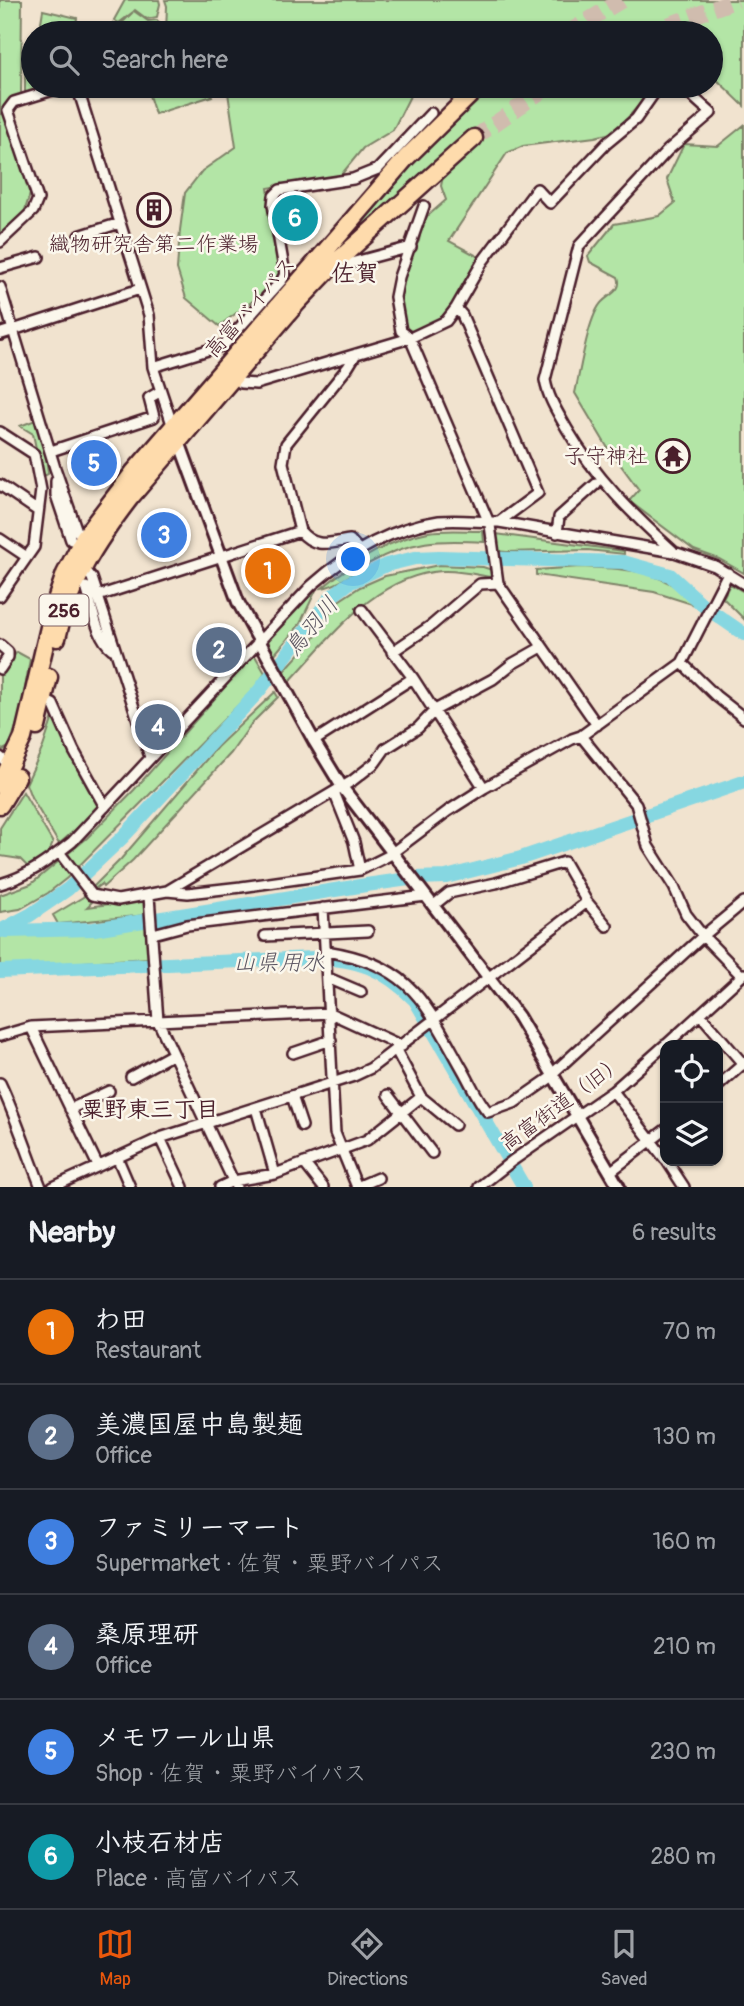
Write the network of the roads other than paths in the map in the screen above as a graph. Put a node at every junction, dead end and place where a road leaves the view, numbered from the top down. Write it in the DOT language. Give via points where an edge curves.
graph roads {
  1 [pos="27,98"];
  2 [pos="81,98"];
  3 [pos="467,98"];
  4 [pos="651,98"];
  5 [pos="694,98"];
  6 [pos="431,113"];
  7 [pos="474,138"];
  8 [pos="424,206"];
  9 [pos="120,223"];
  10 [pos="79,236"];
  11 [pos="0,242"];
  12 [pos="411,247"];
  13 [pos="39,257"];
  14 [pos="351,263"];
  15 [pos="0,268"];
  16 [pos="0,287"];
  17 [pos="141,289"];
  18 [pos="2,303"];
  19 [pos="456,308"];
  20 [pos="13,330"];
  21 [pos="0,334"];
  22 [pos="410,338"];
  23 [pos="356,354"];
  24 [pos="153,367"];
  25 [pos="234,378"];
  26 [pos="161,391"];
  27 [pos="0,432"];
  28 [pos="176,434"];
  29 [pos="51,451"];
  30 [pos="596,484"];
  31 [pos="0,485"];
  32 [pos="38,511"];
  33 [pos="492,523"];
  34 [pos="300,531"];
  35 [pos="557,533"];
  36 [pos="78,538"];
  37 [pos="0,539"];
  38 [pos="359,550"];
  39 [pos="674,552"];
  40 [pos="27,557"];
  41 [pos="220,557"];
  42 [pos="83,567"];
  43 [pos="727,575"];
  44 [pos="497,579"];
  45 [pos="744,584"];
  46 [pos="86,587"];
  47 [pos="1,594"];
  48 [pos="98,596"];
  49 [pos="362,610"];
  50 [pos="259,644"];
  51 [pos="0,645"];
  52 [pos="542,647"];
  53 [pos="115,650"];
  54 [pos="392,652"];
  55 [pos="682,663"];
  56 [pos="0,669"];
  57 [pos="413,678"];
  58 [pos="44,700"];
  59 [pos="435,710"];
  60 [pos="744,718"];
  61 [pos="597,726"];
  62 [pos="581,736"];
  63 [pos="314,741"];
  64 [pos="150,757"];
  65 [pos="6,761"];
  66 [pos="0,785"];
  67 [pos="484,788"];
  68 [pos="338,789"];
  69 [pos="0,805"];
  70 [pos="105,807"];
  71 [pos="391,853"];
  72 [pos="61,855"];
  73 [pos="360,870"];
  74 [pos="0,884"];
  75 [pos="167,891"];
  76 [pos="428,898"];
  77 [pos="150,899"];
  78 [pos="587,902"];
  79 [pos="744,902"];
  80 [pos="323,908"];
  81 [pos="607,926"];
  82 [pos="153,931"];
  83 [pos="368,931"];
  84 [pos="325,933"];
  85 [pos="265,936"];
  86 [pos="703,936"];
  87 [pos="326,956"];
  88 [pos="743,975"];
  89 [pos="328,978"];
  90 [pos="490,978"];
  91 [pos="361,992"];
  92 [pos="330,1013"];
  93 [pos="700,1014"];
  94 [pos="158,1021"];
  95 [pos="431,1024"];
  96 [pos="31,1027"];
  97 [pos="0,1036"];
  98 [pos="331,1040"];
  99 [pos="671,1040"];
  100 [pos="399,1048"];
  101 [pos="660,1049"];
  102 [pos="293,1053"];
  103 [pos="173,1054"];
  104 [pos="744,1064"];
  105 [pos="552,1075"];
  106 [pos="131,1077"];
  107 [pos="723,1082"];
  108 [pos="0,1083"];
  109 [pos="332,1083"];
  110 [pos="109,1091"];
  111 [pos="613,1091"];
  112 [pos="388,1095"];
  113 [pos="292,1097"];
  114 [pos="421,1097"];
  115 [pos="256,1108"];
  116 [pos="71,1109"];
  117 [pos="400,1113"];
  118 [pos="577,1117"];
  119 [pos="205,1123"];
  120 [pos="455,1125"];
  121 [pos="302,1126"];
  122 [pos="660,1134"];
  123 [pos="160,1138"];
  124 [pos="652,1140"];
  125 [pos="342,1150"];
  126 [pos="660,1151"];
  127 [pos="432,1153"];
  128 [pos="117,1157"];
  129 [pos="303,1163"];
  130 [pos="97,1166"];
  131 [pos="670,1166"];
  132 [pos="610,1172"];
  133 [pos="275,1174"];
  134 [pos="378,1178"];
  135 [pos="234,1184"];
  136 [pos="41,1187"];
  137 [pos="53,1187"];
  138 [pos="130,1187"];
  139 [pos="183,1187"];
  140 [pos="220,1187"];
  141 [pos="323,1187"];
  142 [pos="357,1187"];
  143 [pos="479,1187"];
  144 [pos="618,1187"];
  145 [pos="684,1187"];
  1 -- 11 [label="street" via="14,102 8,110 37,205"];
  2 -- 9 [label="street"];
  3 -- 28 [label="highway, 高富バイパス / 256" via="406,158"];
  4 -- 19 [label="street" via="636,119 550,203 537,189 483,261"];
  5 -- 39 [label="street" via="711,113 668,150 579,246 545,380 554,406 583,455 635,516"];
  6 -- 24 [label="street" via="378,169 353,179 280,190 273,205 289,274 225,345"];
  7 -- 25 [label="highway, 高富バイパス / 256" via="335,263"];
  8 -- 12 [label="street"];
  9 -- 10 [label="street"];
  9 -- 17 [label="street"];
  12 -- 14 [label="street"];
  12 -- 22 [label="street" via="395,297 401,331"];
  13 -- 15 [label="street"];
  16 -- 18 [label="street"];
  17 -- 20 [label="street"];
  17 -- 24 [label="street" via="149,314"];
  18 -- 20 [label="street"];
  19 -- 22 [label="street" via="446,320"];
  19 -- 33 [label="street" via="538,493"];
  20 -- 21 [label="street"];
  20 -- 29 [label="street"];
  22 -- 23 [label="street"];
  22 -- 33 [label="street"];
  23 -- 25 [label="street" via="256,384"];
  23 -- 34 [label="street" via="286,444 283,463"];
  24 -- 26 [label="street"];
  25 -- 28 [label="highway, 高富バイパス / 256"];
  26 -- 28 [label="street"];
  26 -- 29 [label="street" via="149,398 154,417"];
  27 -- 32 [label="street" via="34,454 41,490"];
  28 -- 36 [label="highway, 256" via="133,473"];
  28 -- 41 [label="street"];
  28 -- 42 [label="highway, 256"];
  29 -- 36 [label="street"];
  30 -- 35 [label="street" via="559,517"];
  31 -- 32 [label="street"];
  32 -- 40 [label="street" via="34,547"];
  33 -- 35 [label="street"];
  33 -- 38 [label="street" via="440,521"];
  33 -- 44 [label="street"];
  34 -- 38 [label="street" via="310,542 350,540"];
  34 -- 41 [label="street"];
  35 -- 39 [label="street"];
  36 -- 65 [label="highway, 256" via="54,606 23,738"];
  37 -- 40 [label="street"];
  38 -- 50 [label="street" via="310,586"];
  39 -- 43 [label="street"];
  40 -- 47 [label="street"];
  41 -- 48 [label="street"];
  41 -- 50 [label="street"];
  42 -- 48 [label="street"];
  42 -- 58 [label="highway, 256" via="69,595"];
  43 -- 45 [label="street"];
  43 -- 55 [label="street"];
  44 -- 52 [label="street"];
  44 -- 54 [label="street" via="480,584"];
  46 -- 53 [label="street" via="102,635"];
  48 -- 53 [label="street"];
  49 -- 54 [label="street"];
  50 -- 63 [label="street"];
  50 -- 64 [label="street"];
  51 -- 56 [label="street" via="8,657"];
  52 -- 59 [label="street"];
  52 -- 61 [label="street"];
  53 -- 64 [label="street"];
  54 -- 57 [label="street"];
  55 -- 60 [label="street"];
  55 -- 61 [label="street"];
  57 -- 59 [label="street"];
  57 -- 63 [label="street"];
  58 -- 69 [label="highway, 256" via="27,755"];
  58 -- 70 [label="street" via="53,704"];
  59 -- 67 [label="street"];
  59 -- 68 [label="street"];
  61 -- 62 [label="street"];
  62 -- 67 [label="street"];
  62 -- 86 [label="street" via="636,804 648,846"];
  63 -- 68 [label="street"];
  64 -- 70 [label="street"];
  65 -- 66 [label="highway, 256"];
  67 -- 71 [label="street"];
  68 -- 71 [label="street"];
  68 -- 73 [label="street"];
  68 -- 75 [label="street"];
  70 -- 72 [label="street"];
  71 -- 73 [label="street"];
  71 -- 76 [label="street"];
  72 -- 74 [label="street" via="19,880"];
  72 -- 77 [label="street" via="92,895"];
  73 -- 75 [label="street" via="188,893"];
  75 -- 77 [label="street"];
  76 -- 78 [label="street" via="564,862"];
  76 -- 80 [label="street"];
  76 -- 90 [label="street"];
  77 -- 82 [label="street"];
  78 -- 81 [label="street"];
  78 -- 90 [label="street"];
  79 -- 86 [label="street"];
  80 -- 82 [label="street"];
  80 -- 84 [label="street"];
  82 -- 94 [label="street"];
  83 -- 84 [label="street"];
  84 -- 85 [label="street"];
  84 -- 87 [label="street"];
  86 -- 88 [label="street"];
  86 -- 105 [label="street"];
  87 -- 89 [label="street"];
  87 -- 95 [label="street" via="357,957 389,970 406,983"];
  88 -- 93 [label="street, 高富街道（旧）"];
  89 -- 91 [label="street"];
  89 -- 92 [label="street"];
  90 -- 95 [label="street"];
  90 -- 105 [label="street"];
  92 -- 94 [label="street"];
  92 -- 98 [label="street"];
  92 -- 100 [label="street"];
  93 -- 99 [label="street, 高富街道（旧）"];
  93 -- 104 [label="street"];
  94 -- 96 [label="street"];
  94 -- 103 [label="street"];
  95 -- 100 [label="street"];
  95 -- 105 [label="street" via="488,1112 514,1103"];
  96 -- 97 [label="street"];
  96 -- 116 [label="street"];
  98 -- 102 [label="street"];
  98 -- 109 [label="street"];
  100 -- 109 [label="street" via="371,1068"];
  100 -- 114 [label="street"];
  101 -- 111 [label="street, 高富街道（旧）"];
  103 -- 106 [label="street"];
  103 -- 119 [label="street"];
  104 -- 107 [label="street"];
  105 -- 118 [label="street"];
  108 -- 136 [label="street"];
  109 -- 113 [label="street"];
  109 -- 125 [label="street" via="335,1133"];
  110 -- 116 [label="street"];
  111 -- 118 [label="street, 高富街道（旧）"];
  111 -- 124 [label="street"];
  112 -- 117 [label="street"];
  113 -- 115 [label="street"];
  113 -- 121 [label="street"];
  114 -- 117 [label="street"];
  114 -- 120 [label="street"];
  115 -- 119 [label="street"];
  115 -- 133 [label="street"];
  116 -- 130 [label="street"];
  117 -- 125 [label="street" via="367,1140"];
  117 -- 127 [label="street"];
  118 -- 132 [label="street"];
  118 -- 143 [label="street, 高富街道（旧）"];
  119 -- 123 [label="street"];
  119 -- 135 [label="street"];
  122 -- 124 [label="street"];
  123 -- 128 [label="street"];
  123 -- 139 [label="street"];
  124 -- 126 [label="street"];
  124 -- 132 [label="street"];
  125 -- 129 [label="street"];
  125 -- 142 [label="street"];
  128 -- 130 [label="street"];
  128 -- 138 [label="street"];
  129 -- 133 [label="street"];
  129 -- 141 [label="street"];
  130 -- 137 [label="street"];
  131 -- 145 [label="street"];
  132 -- 144 [label="street"];
  133 -- 135 [label="street"];
  134 -- 142 [label="street"];
  135 -- 140 [label="street"];
}
